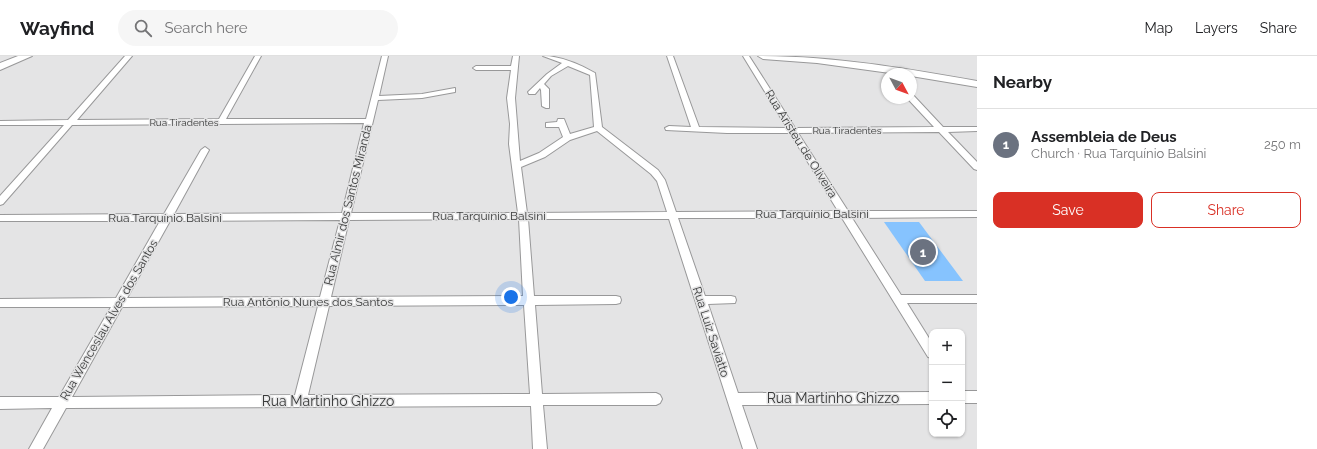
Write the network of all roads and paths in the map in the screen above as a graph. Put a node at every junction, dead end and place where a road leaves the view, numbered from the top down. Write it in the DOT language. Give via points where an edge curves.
graph roads {
  1 [pos="27,56"];
  2 [pos="129,56"];
  3 [pos="258,56"];
  4 [pos="385,56"];
  5 [pos="516,56"];
  6 [pos="546,56"];
  7 [pos="670,56"];
  8 [pos="746,56"];
  9 [pos="763,56"];
  10 [pos="567,62"];
  11 [pos="0,67"];
  12 [pos="476,68"];
  13 [pos="515,68"];
  14 [pos="881,70"];
  15 [pos="917,75"];
  16 [pos="539,84"];
  17 [pos="977,84"];
  18 [pos="452,90"];
  19 [pos="532,92"];
  20 [pos="375,98"];
  21 [pos="917,104"];
  22 [pos="546,106"];
  23 [pos="369,121"];
  24 [pos="221,122"];
  25 [pos="0,123"];
  26 [pos="70,123"];
  27 [pos="550,124"];
  28 [pos="598,128"];
  29 [pos="669,128"];
  30 [pos="977,129"];
  31 [pos="696,130"];
  32 [pos="792,130"];
  33 [pos="942,130"];
  34 [pos="566,138"];
  35 [pos="205,150"];
  36 [pos="516,166"];
  37 [pos="977,167"];
  38 [pos="0,202"];
  39 [pos="845,214"];
  40 [pos="977,214"];
  41 [pos="673,215"];
  42 [pos="523,216"];
  43 [pos="345,217"];
  44 [pos="0,218"];
  45 [pos="167,218"];
  46 [pos="898,299"];
  47 [pos="977,299"];
  48 [pos="616,300"];
  49 [pos="701,300"];
  50 [pos="731,300"];
  51 [pos="528,301"];
  52 [pos="119,302"];
  53 [pos="324,302"];
  54 [pos="0,303"];
  55 [pos="929,349"];
  56 [pos="965,397"];
  57 [pos="977,397"];
  58 [pos="929,398"];
  59 [pos="656,399"];
  60 [pos="733,399"];
  61 [pos="536,400"];
  62 [pos="300,401"];
  63 [pos="0,403"];
  64 [pos="62,403"];
  65 [pos="36,449"];
  66 [pos="540,449"];
  67 [pos="750,449"];
  1 -- 11 [label="main road"];
  2 -- 26 [label="street"];
  3 -- 24 [label="street"];
  4 -- 20 [label="street, Rua Almir dos Santos Miranda"];
  5 -- 13 [label="street"];
  6 -- 10 [label="street"];
  7 -- 31 [label="street"];
  8 -- 32 [label="street, Rua Aristeu de Oliveira"];
  9 -- 14 [label="main road" via="793,57"];
  10 -- 16 [label="street"];
  10 -- 28 [label="street" via="591,72 594,76"];
  12 -- 13 [label="street"];
  13 -- 36 [label="street" via="511,98"];
  15 -- 17 [label="main road"];
  16 -- 19 [label="street"];
  16 -- 22 [label="street" via="545,89"];
  18 -- 20 [label="street" via="422,96"];
  20 -- 23 [label="street, Rua Almir dos Santos Miranda"];
  21 -- 33 [label="street"];
  23 -- 24 [label="street, Rua Tiradentes"];
  23 -- 43 [label="street, Rua Almir dos Santos Miranda"];
  24 -- 26 [label="street, Rua Tiradentes"];
  25 -- 26 [label="street, Rua Tiradentes"];
  26 -- 38 [label="street"];
  27 -- 34 [label="street" via="561,123"];
  28 -- 34 [label="street"];
  28 -- 41 [label="street, Rua Luiz Saviatto" via="657,175"];
  29 -- 31 [label="street, Rua Tiradentes"];
  30 -- 33 [label="street, Rua Tiradentes"];
  31 -- 32 [label="street, Rua Tiradentes"];
  32 -- 33 [label="street, Rua Tiradentes"];
  32 -- 39 [label="street, Rua Aristeu de Oliveira"];
  33 -- 37 [label="street"];
  34 -- 36 [label="street" via="542,155"];
  35 -- 45 [label="street, Rua Wenceslau Alves dos Santos"];
  36 -- 42 [label="street"];
  39 -- 40 [label="street, Rua Tarquínio Balsini"];
  39 -- 41 [label="street, Rua Tarquínio Balsini"];
  39 -- 46 [label="street, Rua Aristeu de Oliveira"];
  41 -- 42 [label="street, Rua Tarquínio Balsini"];
  41 -- 49 [label="street, Rua Luiz Saviatto"];
  42 -- 43 [label="street, Rua Tarquínio Balsini"];
  42 -- 51 [label="street"];
  43 -- 45 [label="street, Rua Tarquínio Balsini"];
  43 -- 53 [label="street, Rua Almir dos Santos Miranda"];
  44 -- 45 [label="street, Rua Tarquínio Balsini"];
  45 -- 52 [label="street, Rua Wenceslau Alves dos Santos"];
  46 -- 47 [label="street"];
  46 -- 55 [label="street, Rua Aristeu de Oliveira"];
  48 -- 51 [label="street, Rua Antônio Nunes dos Santos"];
  49 -- 50 [label="street"];
  49 -- 60 [label="street, Rua Luiz Saviatto"];
  51 -- 53 [label="street, Rua Antônio Nunes dos Santos"];
  51 -- 61 [label="street"];
  52 -- 53 [label="street, Rua Antônio Nunes dos Santos"];
  52 -- 54 [label="street, Rua Antônio Nunes dos Santos"];
  52 -- 64 [label="street, Rua Wenceslau Alves dos Santos"];
  53 -- 62 [label="street, Rua Almir dos Santos Miranda"];
  56 -- 57 [label="street"];
  58 -- 60 [label="street, Rua Martinho Ghizzo"];
  59 -- 61 [label="street, Rua Martinho Ghizzo"];
  60 -- 67 [label="street, Rua Luiz Saviatto"];
  61 -- 62 [label="street, Rua Martinho Ghizzo"];
  61 -- 66 [label="street"];
  62 -- 64 [label="street, Rua Martinho Ghizzo"];
  63 -- 64 [label="street, Rua Martinho Ghizzo"];
  64 -- 65 [label="street, Rua Wenceslau Alves dos Santos"];
}
